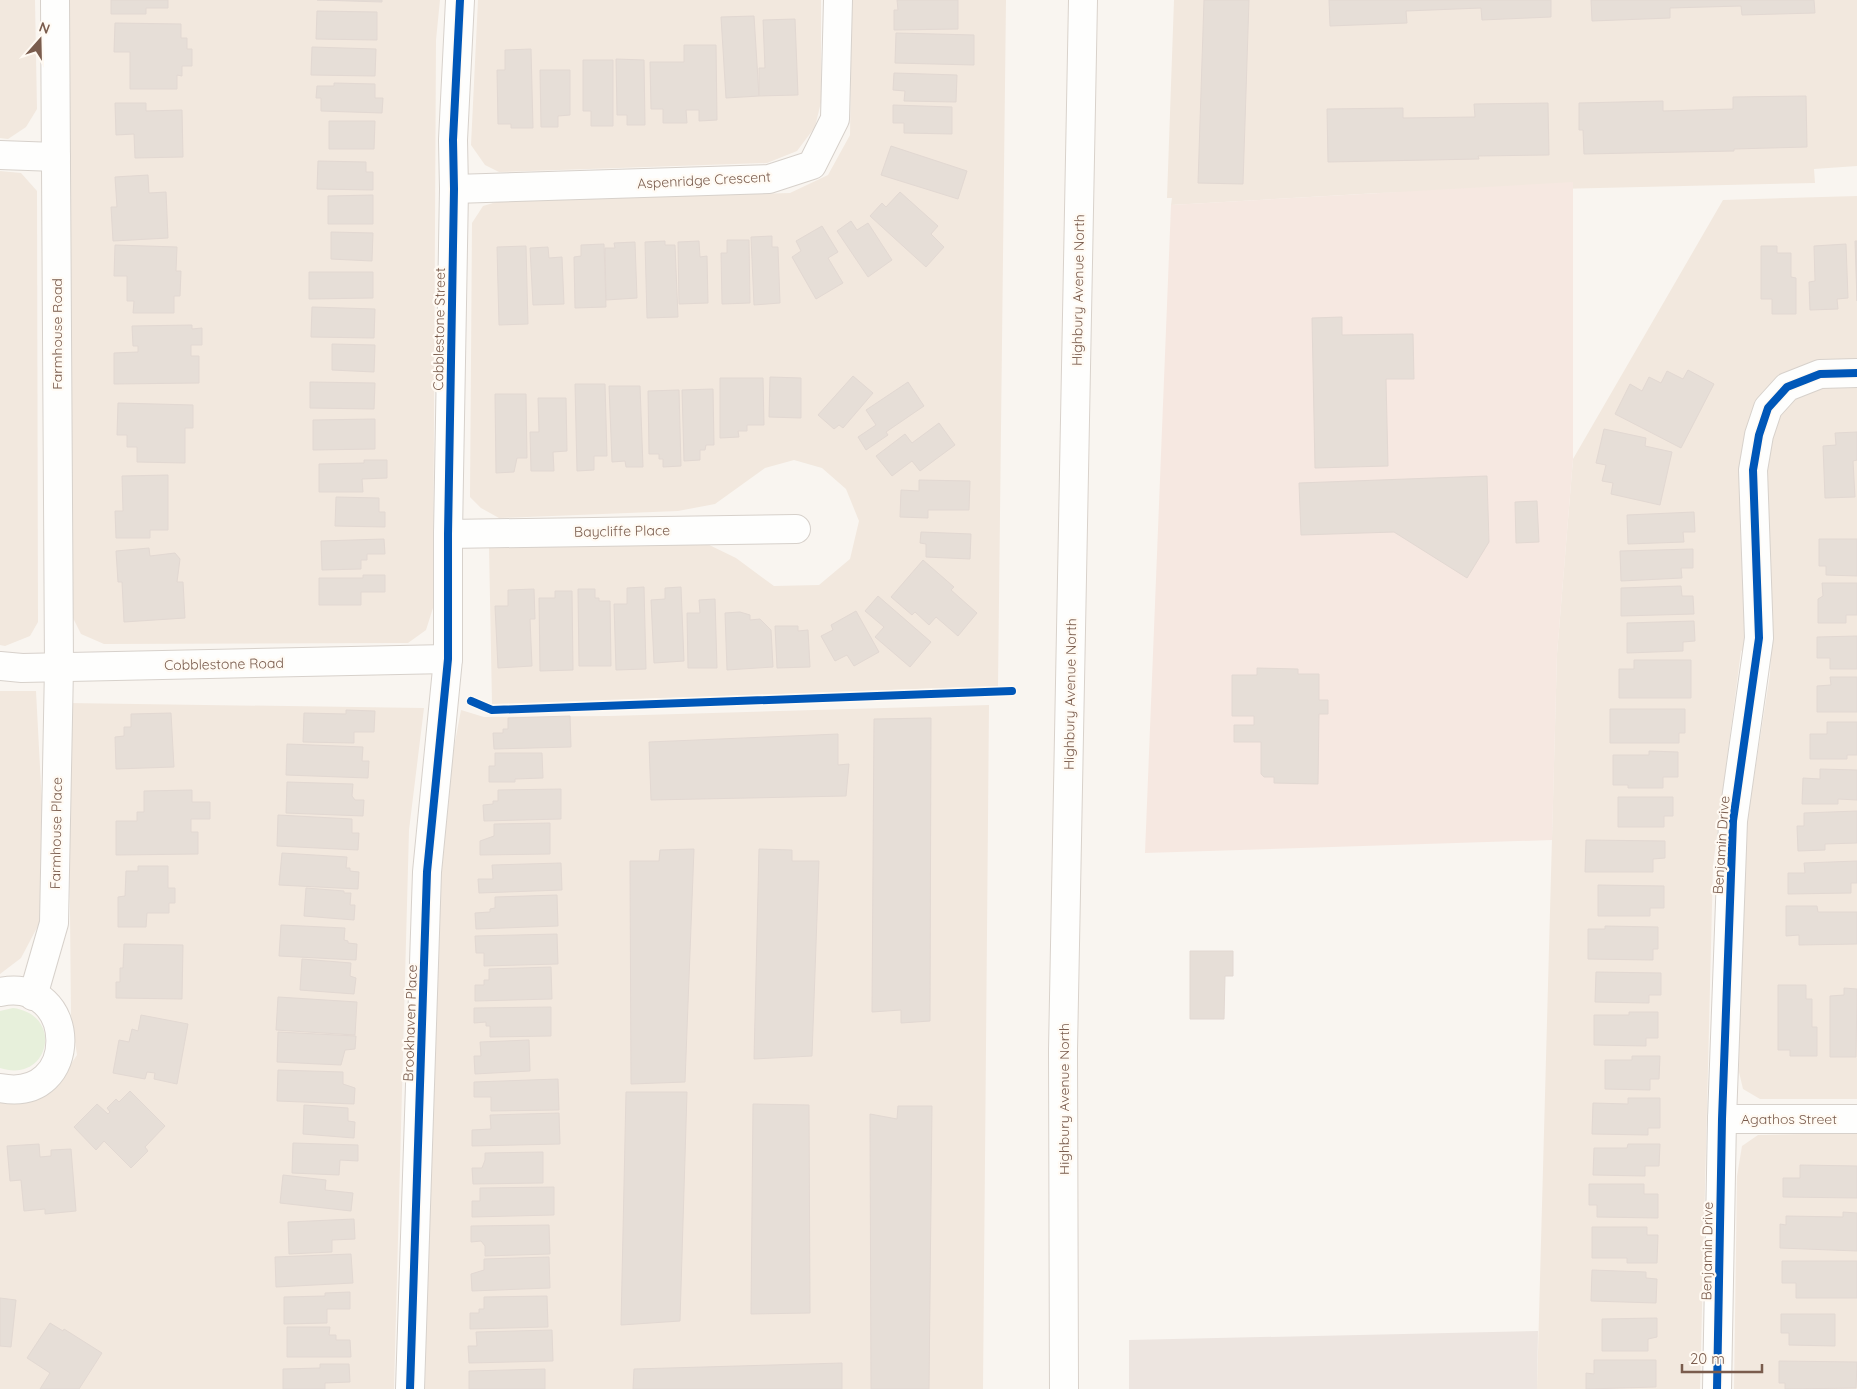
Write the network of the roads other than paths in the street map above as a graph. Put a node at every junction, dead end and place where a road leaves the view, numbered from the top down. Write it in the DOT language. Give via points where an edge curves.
graph roads {
  1 [pos="55,0"];
  2 [pos="460,0"];
  3 [pos="838,0"];
  4 [pos="1083,0"];
  5 [pos="0,155"];
  6 [pos="56,156"];
  7 [pos="454,189"];
  8 [pos="1857,373"];
  9 [pos="796,528"];
  10 [pos="448,534"];
  11 [pos="448,659"];
  12 [pos="0,666"];
  13 [pos="59,667"];
  14 [pos="0,992"];
  15 [pos="33,996"];
  16 [pos="0,1088"];
  17 [pos="1722,1119"];
  18 [pos="1857,1119"];
  19 [pos="410,1389"];
  20 [pos="1064,1389"];
  21 [pos="1717,1389"];
  1 -- 6 [label="street, Farmhouse Road"];
  2 -- 7 [label="street, Cobblestone Street" via="453,140"];
  3 -- 7 [label="street, Aspenridge Crescent" via="835,119 812,165 769,179"];
  4 -- 20 [label="street, Highbury Avenue North" via="1063,1050"];
  5 -- 6 [label="street"];
  6 -- 13 [label="street, Farmhouse Road"];
  7 -- 10 [label="street, Cobblestone Street"];
  8 -- 17 [label="street, Benjamin Drive" via="1820,374 1787,387 1768,408 1759,435 1753,470 1759,638 1733,821"];
  9 -- 10 [label="street, Baycliffe Place"];
  10 -- 11 [label="street, Cobblestone Street"];
  11 -- 13 [label="street, Cobblestone Road"];
  11 -- 19 [label="street, Brookhaven Place" via="427,872"];
  12 -- 13 [label="street, Cobblestone Road"];
  13 -- 15 [label="street, Farmhouse Place" via="54,923"];
  14 -- 15 [label="street" via="18,991"];
  15 -- 16 [label="street" via="47,1005 57,1018 62,1034 61,1051 54,1067 43,1079 28,1087"];
  17 -- 18 [label="street, Agathos Street"];
  17 -- 21 [label="street, Benjamin Drive"];
}
